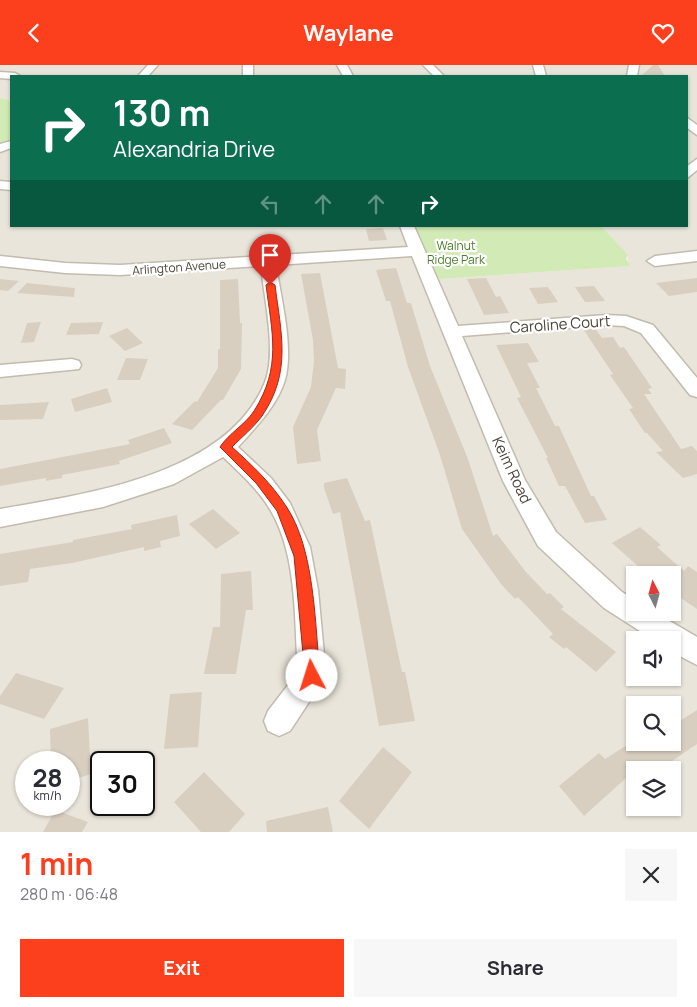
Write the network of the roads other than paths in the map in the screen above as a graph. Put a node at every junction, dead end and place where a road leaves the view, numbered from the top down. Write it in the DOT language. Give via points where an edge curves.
graph roads {
  1 [pos="153,65"];
  2 [pos="428,65"];
  3 [pos="143,75"];
  4 [pos="438,75"];
  5 [pos="688,122"];
  6 [pos="697,132"];
  7 [pos="697,163"];
  8 [pos="688,173"];
  9 [pos="407,227"];
  10 [pos="418,251"];
  11 [pos="697,256"];
  12 [pos="0,261"];
  13 [pos="268,261"];
  14 [pos="655,261"];
  15 [pos="452,332"];
  16 [pos="72,365"];
  17 [pos="0,371"];
  18 [pos="697,391"];
  19 [pos="225,447"];
  20 [pos="0,518"];
  21 [pos="697,651"];
  22 [pos="279,721"];
  1 -- 3 [label="street"];
  2 -- 4 [label="street"];
  5 -- 6 [label="street"];
  7 -- 8 [label="street"];
  9 -- 10 [label="street, Keim Road"];
  10 -- 13 [label="street, Arlington Avenue"];
  10 -- 15 [label="street, Keim Road"];
  11 -- 14 [label="street"];
  12 -- 13 [label="street, Arlington Avenue" via="120,270"];
  13 -- 19 [label="street" via="279,353 275,381 257,414"];
  15 -- 18 [label="street, Caroline Court" via="606,320 633,322 647,329"];
  15 -- 21 [label="street, Keim Road" via="514,481 547,539 613,600"];
  16 -- 17 [label="street"];
  19 -- 20 [label="street" via="166,478 95,501"];
  19 -- 22 [label="street" via="260,480 282,509 301,556 312,676"];
}
